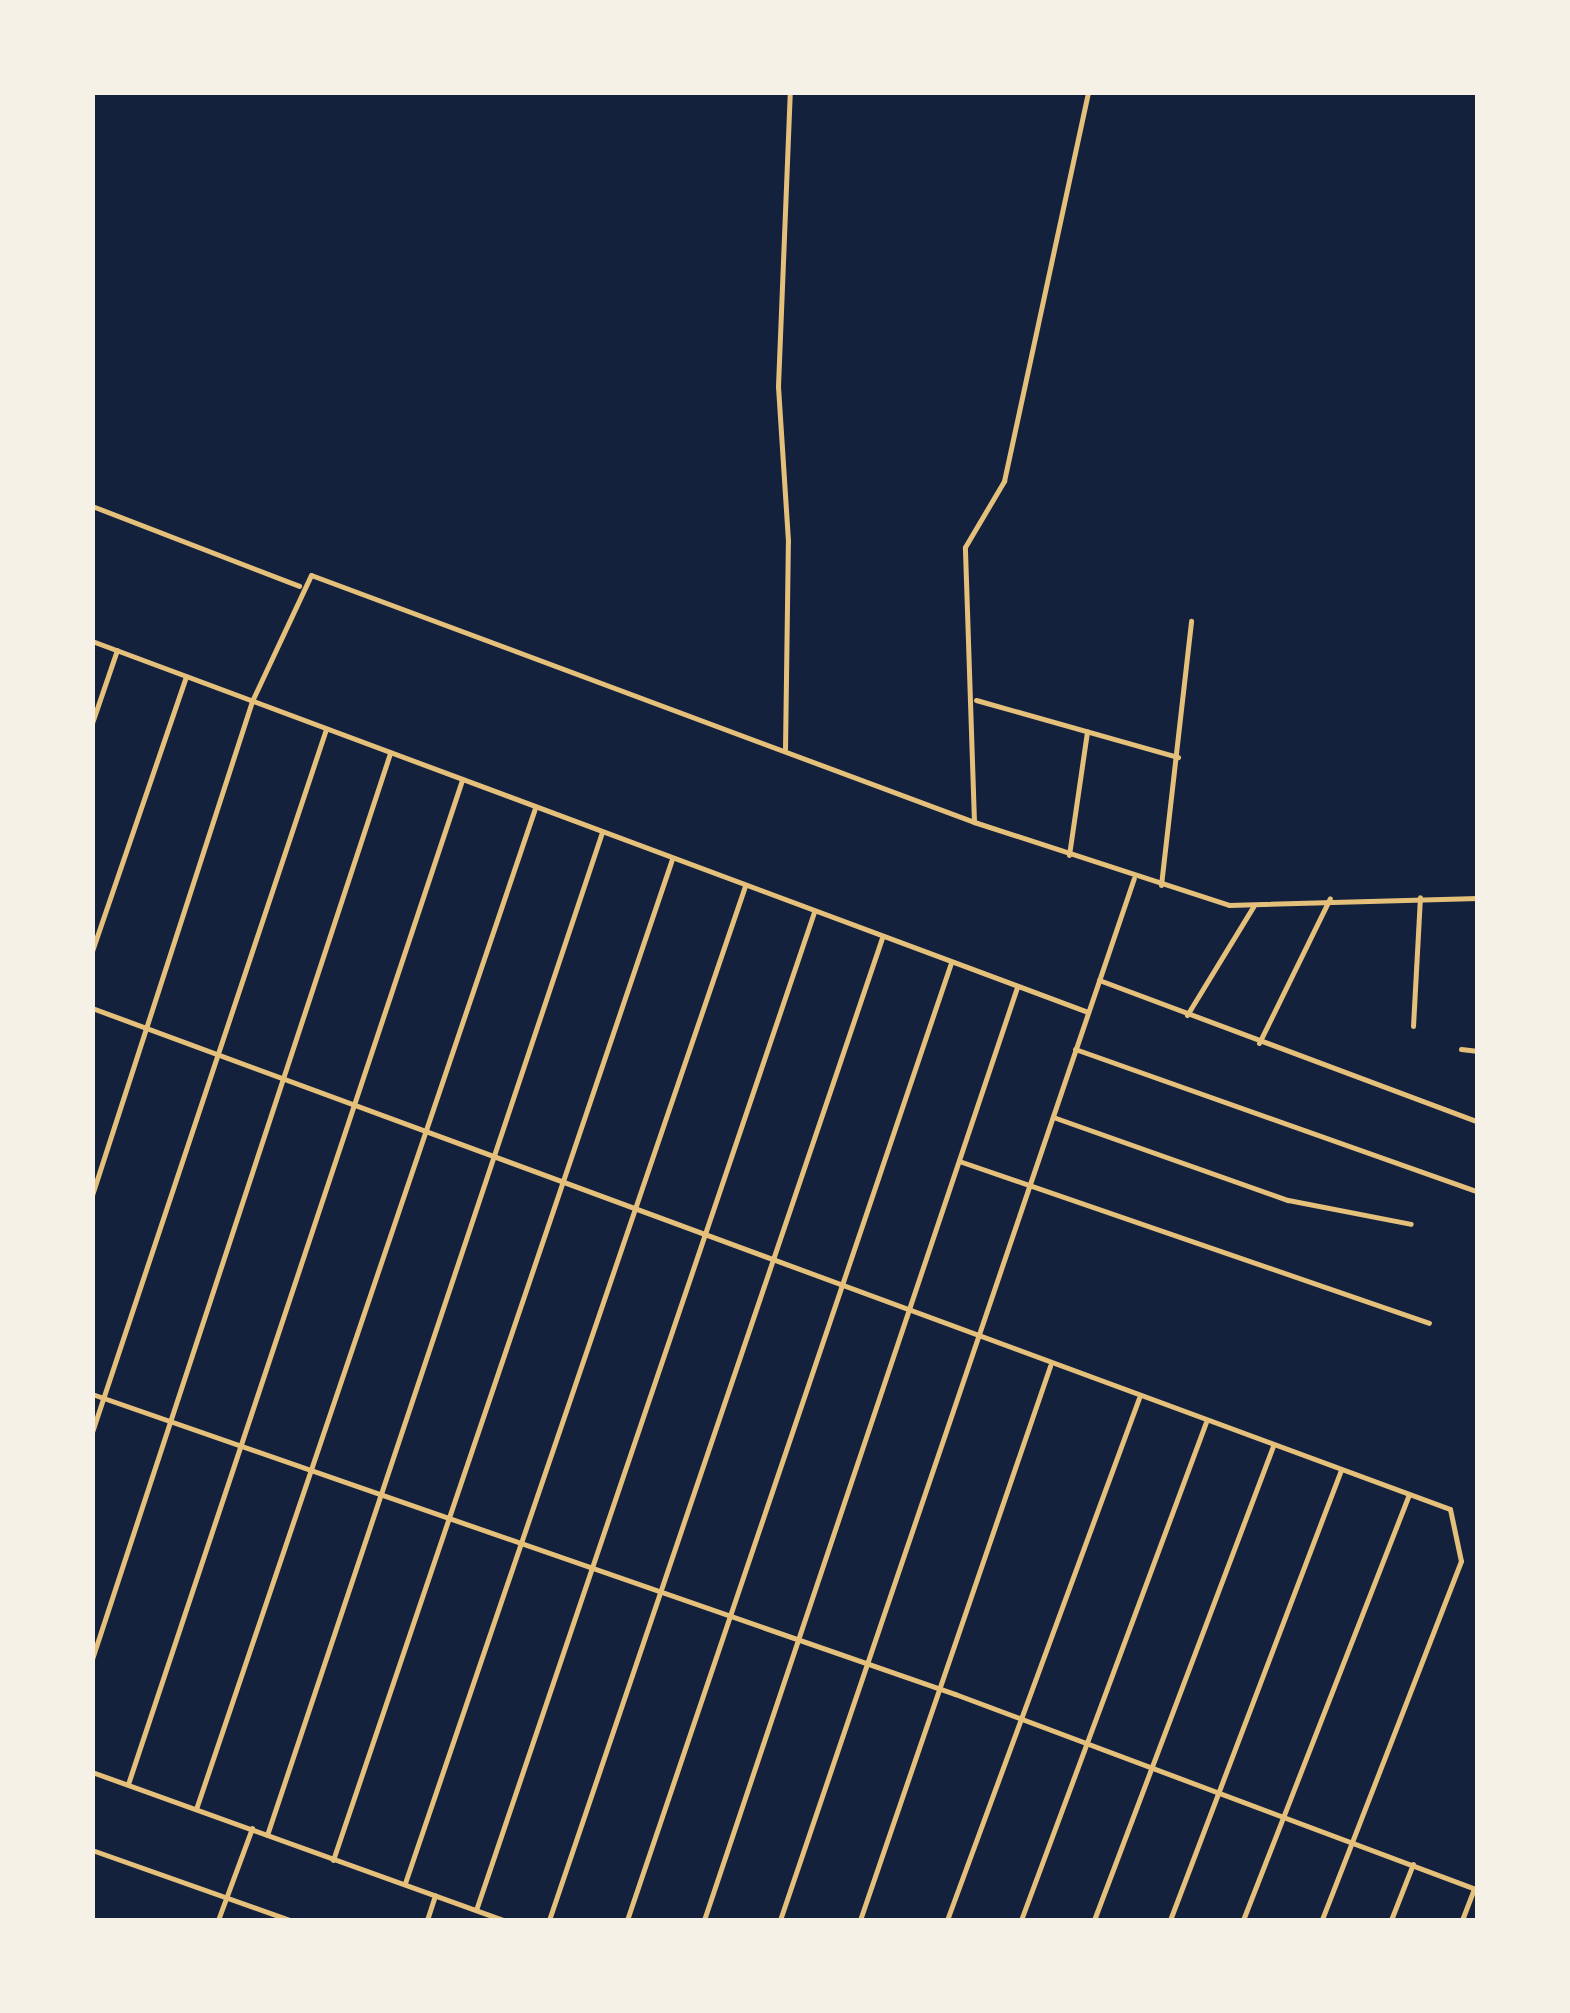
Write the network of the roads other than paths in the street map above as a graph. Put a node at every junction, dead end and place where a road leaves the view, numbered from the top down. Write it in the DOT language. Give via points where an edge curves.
graph roads {
  1 [pos="790,92"];
  2 [pos="1088,92"];
  3 [pos="92,506"];
  4 [pos="299,586"];
  5 [pos="1192,621"];
  6 [pos="92,642"];
  7 [pos="116,650"];
  8 [pos="186,676"];
  9 [pos="976,700"];
  10 [pos="252,701"];
  11 [pos="92,723"];
  12 [pos="326,729"];
  13 [pos="1088,731"];
  14 [pos="784,750"];
  15 [pos="390,753"];
  16 [pos="1178,757"];
  17 [pos="462,780"];
  18 [pos="535,807"];
  19 [pos="974,822"];
  20 [pos="602,832"];
  21 [pos="1070,855"];
  22 [pos="672,858"];
  23 [pos="1134,878"];
  24 [pos="744,886"];
  25 [pos="1161,886"];
  26 [pos="1420,896"];
  27 [pos="1330,898"];
  28 [pos="1478,898"];
  29 [pos="1253,908"];
  30 [pos="814,912"];
  31 [pos="882,938"];
  32 [pos="92,951"];
  33 [pos="951,963"];
  34 [pos="1099,980"];
  35 [pos="1017,988"];
  36 [pos="92,1008"];
  37 [pos="1088,1012"];
  38 [pos="1188,1015"];
  39 [pos="1412,1026"];
  40 [pos="148,1028"];
  41 [pos="1259,1043"];
  42 [pos="1076,1048"];
  43 [pos="1461,1049"];
  44 [pos="1478,1051"];
  45 [pos="218,1054"];
  46 [pos="288,1079"];
  47 [pos="356,1106"];
  48 [pos="1053,1117"];
  49 [pos="1478,1122"];
  50 [pos="424,1131"];
  51 [pos="494,1158"];
  52 [pos="960,1161"];
  53 [pos="560,1182"];
  54 [pos="1029,1186"];
  55 [pos="1478,1192"];
  56 [pos="92,1195"];
  57 [pos="633,1210"];
  58 [pos="1412,1224"];
  59 [pos="703,1237"];
  60 [pos="772,1262"];
  61 [pos="842,1289"];
  62 [pos="909,1314"];
  63 [pos="1430,1322"];
  64 [pos="978,1340"];
  65 [pos="1050,1366"];
  66 [pos="92,1394"];
  67 [pos="104,1398"];
  68 [pos="1139,1398"];
  69 [pos="1206,1422"];
  70 [pos="173,1423"];
  71 [pos="92,1432"];
  72 [pos="240,1446"];
  73 [pos="1273,1446"];
  74 [pos="1341,1470"];
  75 [pos="308,1471"];
  76 [pos="1409,1494"];
  77 [pos="376,1497"];
  78 [pos="446,1522"];
  79 [pos="518,1548"];
  80 [pos="590,1574"];
  81 [pos="656,1594"];
  82 [pos="729,1622"];
  83 [pos="796,1645"];
  84 [pos="92,1660"];
  85 [pos="864,1669"];
  86 [pos="938,1694"];
  87 [pos="1022,1718"];
  88 [pos="1088,1742"];
  89 [pos="1154,1766"];
  90 [pos="92,1772"];
  91 [pos="128,1784"];
  92 [pos="1220,1791"];
  93 [pos="196,1809"];
  94 [pos="1286,1814"];
  95 [pos="252,1828"];
  96 [pos="268,1835"];
  97 [pos="1348,1838"];
  98 [pos="92,1850"];
  99 [pos="333,1860"];
  100 [pos="1413,1864"];
  101 [pos="405,1884"];
  102 [pos="1476,1890"];
  103 [pos="436,1895"];
  104 [pos="226,1897"];
  105 [pos="476,1910"];
  106 [pos="218,1920"];
  107 [pos="290,1920"];
  108 [pos="427,1920"];
  109 [pos="504,1920"];
  110 [pos="550,1920"];
  111 [pos="627,1920"];
  112 [pos="704,1920"];
  113 [pos="780,1920"];
  114 [pos="860,1920"];
  115 [pos="946,1920"];
  116 [pos="1021,1920"];
  117 [pos="1094,1920"];
  118 [pos="1170,1920"];
  119 [pos="1243,1920"];
  120 [pos="1322,1920"];
  121 [pos="1391,1920"];
  122 [pos="1462,1920"];
  1 -- 14 [label="street" via="778,386 788,540"];
  2 -- 9 [label="street" via="1074,180 1041,276 1004,481 964,547"];
  3 -- 4 [label="street"];
  4 -- 10 [label="street"];
  4 -- 14 [label="street" via="311,575"];
  5 -- 16 [label="street"];
  6 -- 7 [label="street"];
  7 -- 8 [label="street"];
  7 -- 11 [label="street"];
  8 -- 10 [label="street"];
  8 -- 32 [label="street"];
  9 -- 13 [label="street"];
  9 -- 19 [label="street"];
  10 -- 12 [label="street"];
  10 -- 40 [label="street"];
  12 -- 15 [label="street"];
  12 -- 45 [label="street"];
  13 -- 16 [label="street"];
  13 -- 21 [label="street"];
  14 -- 19 [label="street"];
  15 -- 17 [label="street"];
  15 -- 46 [label="street"];
  16 -- 25 [label="street"];
  17 -- 18 [label="street"];
  17 -- 47 [label="street"];
  18 -- 20 [label="street"];
  18 -- 50 [label="street"];
  19 -- 21 [label="street"];
  20 -- 22 [label="street"];
  20 -- 51 [label="street"];
  21 -- 23 [label="street"];
  22 -- 24 [label="street"];
  22 -- 53 [label="street"];
  23 -- 25 [label="street"];
  23 -- 34 [label="street"];
  24 -- 30 [label="street"];
  24 -- 57 [label="street"];
  25 -- 29 [label="street"];
  26 -- 27 [label="street"];
  26 -- 28 [label="street"];
  26 -- 39 [label="street"];
  27 -- 29 [label="street"];
  27 -- 41 [label="street"];
  29 -- 38 [label="street"];
  30 -- 31 [label="street"];
  30 -- 59 [label="street"];
  31 -- 33 [label="street"];
  31 -- 60 [label="street"];
  33 -- 35 [label="street"];
  33 -- 61 [label="street"];
  34 -- 37 [label="street"];
  34 -- 38 [label="street"];
  35 -- 37 [label="street"];
  35 -- 52 [label="street"];
  36 -- 40 [label="street"];
  37 -- 42 [label="street"];
  38 -- 41 [label="street"];
  40 -- 45 [label="street"];
  40 -- 56 [label="street"];
  41 -- 49 [label="street"];
  42 -- 48 [label="street"];
  42 -- 55 [label="street"];
  43 -- 44 [label="street"];
  45 -- 46 [label="street"];
  45 -- 67 [label="street"];
  46 -- 47 [label="street"];
  46 -- 70 [label="street"];
  47 -- 50 [label="street"];
  47 -- 72 [label="street"];
  48 -- 54 [label="street"];
  48 -- 58 [label="street" via="1288,1200"];
  50 -- 51 [label="street"];
  50 -- 75 [label="street"];
  51 -- 53 [label="street"];
  51 -- 77 [label="street"];
  52 -- 54 [label="street"];
  52 -- 62 [label="street"];
  53 -- 57 [label="street"];
  53 -- 78 [label="street"];
  54 -- 63 [label="street"];
  54 -- 64 [label="street"];
  57 -- 59 [label="street"];
  57 -- 79 [label="street"];
  59 -- 60 [label="street"];
  59 -- 80 [label="street"];
  60 -- 61 [label="street"];
  60 -- 81 [label="street"];
  61 -- 62 [label="street"];
  61 -- 82 [label="street"];
  62 -- 64 [label="street"];
  62 -- 83 [label="street"];
  64 -- 65 [label="street"];
  64 -- 85 [label="street"];
  65 -- 68 [label="street"];
  65 -- 86 [label="street"];
  66 -- 67 [label="street"];
  67 -- 70 [label="street"];
  67 -- 71 [label="street"];
  68 -- 69 [label="street"];
  68 -- 87 [label="street"];
  69 -- 73 [label="street"];
  69 -- 88 [label="street"];
  70 -- 72 [label="street"];
  70 -- 84 [label="street"];
  72 -- 75 [label="street"];
  72 -- 91 [label="street"];
  73 -- 74 [label="street"];
  73 -- 89 [label="street"];
  74 -- 76 [label="street"];
  74 -- 92 [label="street"];
  75 -- 77 [label="street"];
  75 -- 93 [label="street"];
  76 -- 94 [label="street"];
  76 -- 97 [label="street" via="1450,1509 1461,1561"];
  77 -- 78 [label="street"];
  77 -- 96 [label="street"];
  78 -- 79 [label="street"];
  78 -- 99 [label="street"];
  79 -- 80 [label="street"];
  79 -- 101 [label="street"];
  80 -- 81 [label="street"];
  80 -- 105 [label="street"];
  81 -- 82 [label="street"];
  81 -- 110 [label="street"];
  82 -- 83 [label="street"];
  82 -- 111 [label="street"];
  83 -- 85 [label="street"];
  83 -- 112 [label="street"];
  85 -- 86 [label="street"];
  85 -- 113 [label="street"];
  86 -- 87 [label="street"];
  86 -- 114 [label="street"];
  87 -- 88 [label="street"];
  87 -- 115 [label="street"];
  88 -- 89 [label="street"];
  88 -- 116 [label="street"];
  89 -- 92 [label="street"];
  89 -- 117 [label="street"];
  90 -- 91 [label="street"];
  91 -- 93 [label="street"];
  92 -- 94 [label="street"];
  92 -- 118 [label="street"];
  93 -- 95 [label="street"];
  94 -- 97 [label="street"];
  94 -- 119 [label="street"];
  95 -- 96 [label="street"];
  95 -- 104 [label="street"];
  96 -- 99 [label="street"];
  97 -- 100 [label="street"];
  97 -- 120 [label="street"];
  98 -- 104 [label="street"];
  99 -- 101 [label="street"];
  100 -- 102 [label="street"];
  100 -- 121 [label="street"];
  101 -- 103 [label="street"];
  102 -- 122 [label="street"];
  103 -- 105 [label="street"];
  103 -- 108 [label="street"];
  104 -- 106 [label="street"];
  104 -- 107 [label="street"];
  105 -- 109 [label="street"];
}
